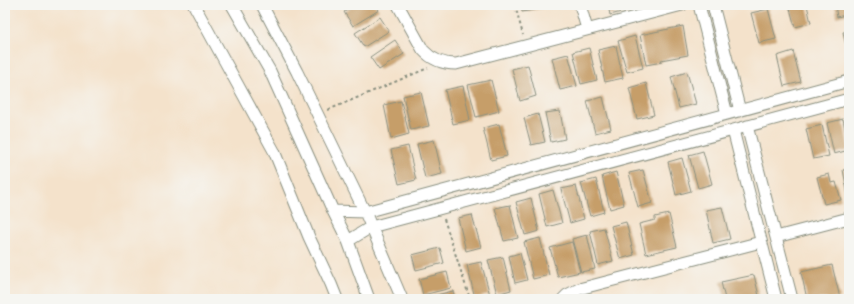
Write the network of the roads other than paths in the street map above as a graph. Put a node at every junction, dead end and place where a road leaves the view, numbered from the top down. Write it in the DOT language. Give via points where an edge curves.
graph roads {
  1 [pos="194,5"];
  2 [pos="232,5"];
  3 [pos="262,5"];
  4 [pos="398,5"];
  5 [pos="580,5"];
  6 [pos="682,5"];
  7 [pos="699,5"];
  8 [pos="713,5"];
  9 [pos="587,30"];
  10 [pos="849,81"];
  11 [pos="849,99"];
  12 [pos="740,111"];
  13 [pos="726,114"];
  14 [pos="747,126"];
  15 [pos="732,130"];
  16 [pos="333,211"];
  17 [pos="365,212"];
  18 [pos="849,218"];
  19 [pos="371,226"];
  20 [pos="776,238"];
  21 [pos="348,241"];
  22 [pos="761,242"];
  23 [pos="337,299"];
  24 [pos="369,299"];
  25 [pos="402,299"];
  26 [pos="563,299"];
  27 [pos="776,299"];
  28 [pos="792,299"];
  1 -- 23 [label="street" via="274,151"];
  2 -- 16 [label="street" via="270,71"];
  3 -- 17 [label="street"];
  4 -- 9 [label="street" via="428,56 449,64"];
  5 -- 9 [label="street"];
  6 -- 9 [label="street"];
  7 -- 13 [label="street"];
  8 -- 12 [label="street"];
  10 -- 12 [label="street"];
  11 -- 14 [label="street"];
  12 -- 13 [label="street"];
  13 -- 17 [label="street"];
  14 -- 15 [label="street"];
  14 -- 20 [label="street"];
  15 -- 19 [label="street"];
  15 -- 22 [label="street"];
  16 -- 17 [label="street"];
  16 -- 21 [label="street"];
  17 -- 19 [label="street"];
  18 -- 20 [label="street"];
  19 -- 21 [label="street"];
  19 -- 25 [label="street"];
  20 -- 28 [label="street"];
  21 -- 24 [label="street"];
  22 -- 26 [label="street" via="579,289"];
  22 -- 27 [label="street"];
}
